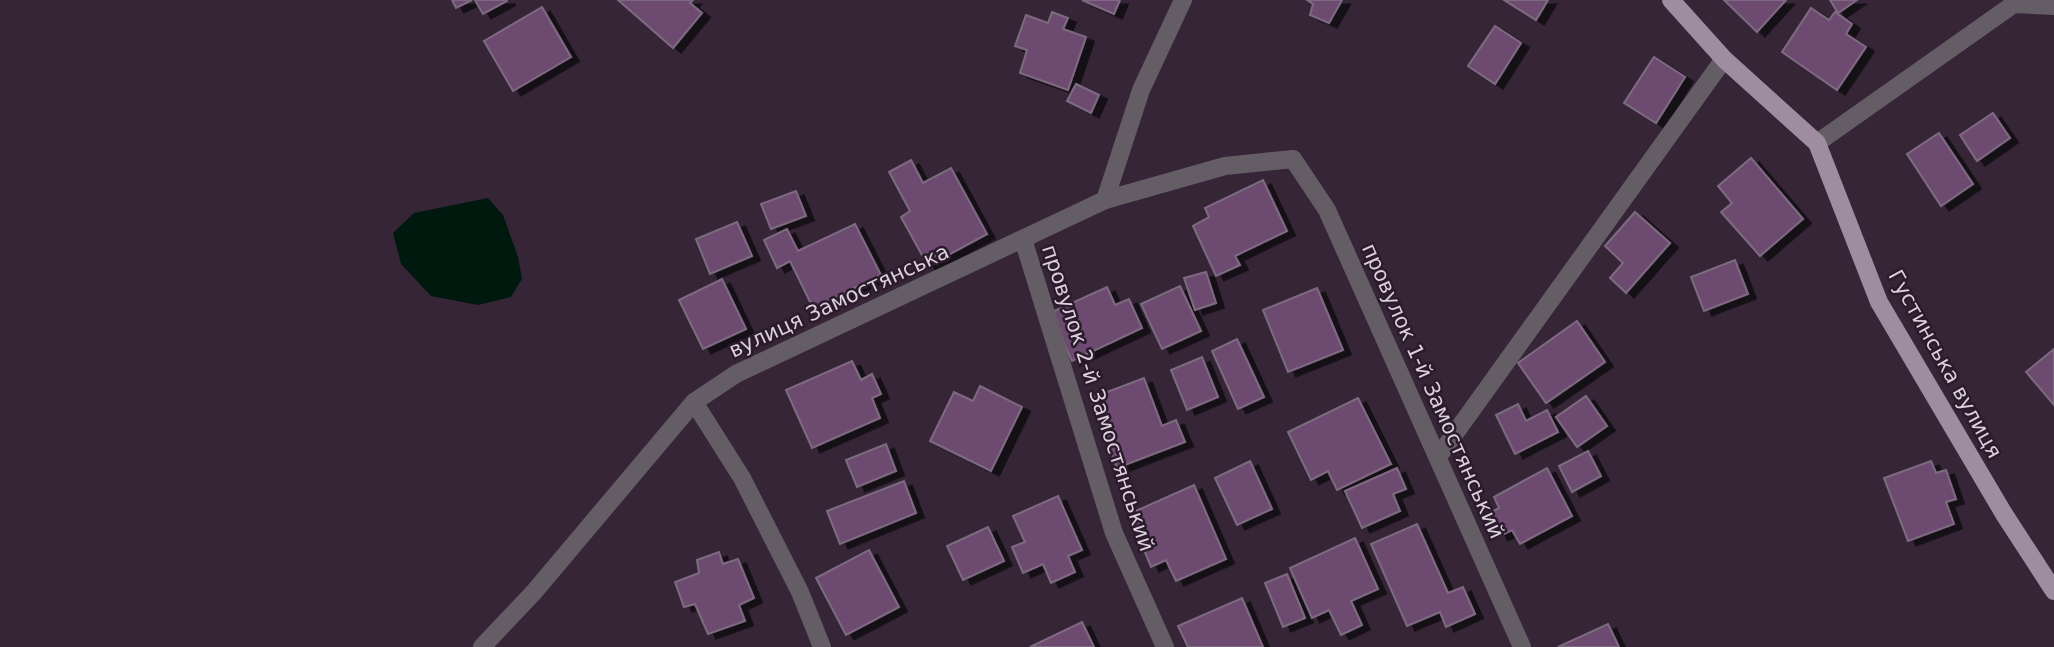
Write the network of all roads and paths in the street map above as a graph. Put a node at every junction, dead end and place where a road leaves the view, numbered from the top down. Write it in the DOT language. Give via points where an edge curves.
graph roads {
  1 [pos="1183,0"];
  2 [pos="1671,0"];
  3 [pos="2054,6"];
  4 [pos="1724,60"];
  5 [pos="1817,143"];
  6 [pos="1293,159"];
  7 [pos="1105,200"];
  8 [pos="1023,239"];
  9 [pos="694,402"];
  10 [pos="1438,457"];
  11 [pos="2054,592"];
  12 [pos="482,647"];
  13 [pos="822,647"];
  14 [pos="1165,647"];
  15 [pos="1522,647"];
  1 -- 7 [label="street" via="1141,90"];
  2 -- 4 [label="main road, Густинська вулиця"];
  3 -- 5 [label="street" via="2014,4"];
  4 -- 5 [label="main road, Густинська вулиця"];
  4 -- 10 [label="street"];
  5 -- 11 [label="main road, Густинська вулиця" via="1879,302"];
  6 -- 7 [label="street, вулиця Замостянська" via="1225,166"];
  6 -- 10 [label="street, провулок 1-й Замостянський" via="1327,210"];
  7 -- 8 [label="street, вулиця Замостянська"];
  8 -- 9 [label="street, вулиця Замостянська" via="736,374"];
  8 -- 14 [label="street, провулок 2-й Замостянський" via="1114,533"];
  9 -- 12 [label="street, вулиця Замостянська"];
  9 -- 13 [label="street" via="742,478 800,592"];
  10 -- 15 [label="street, провулок 1-й Замостянський"];
}
